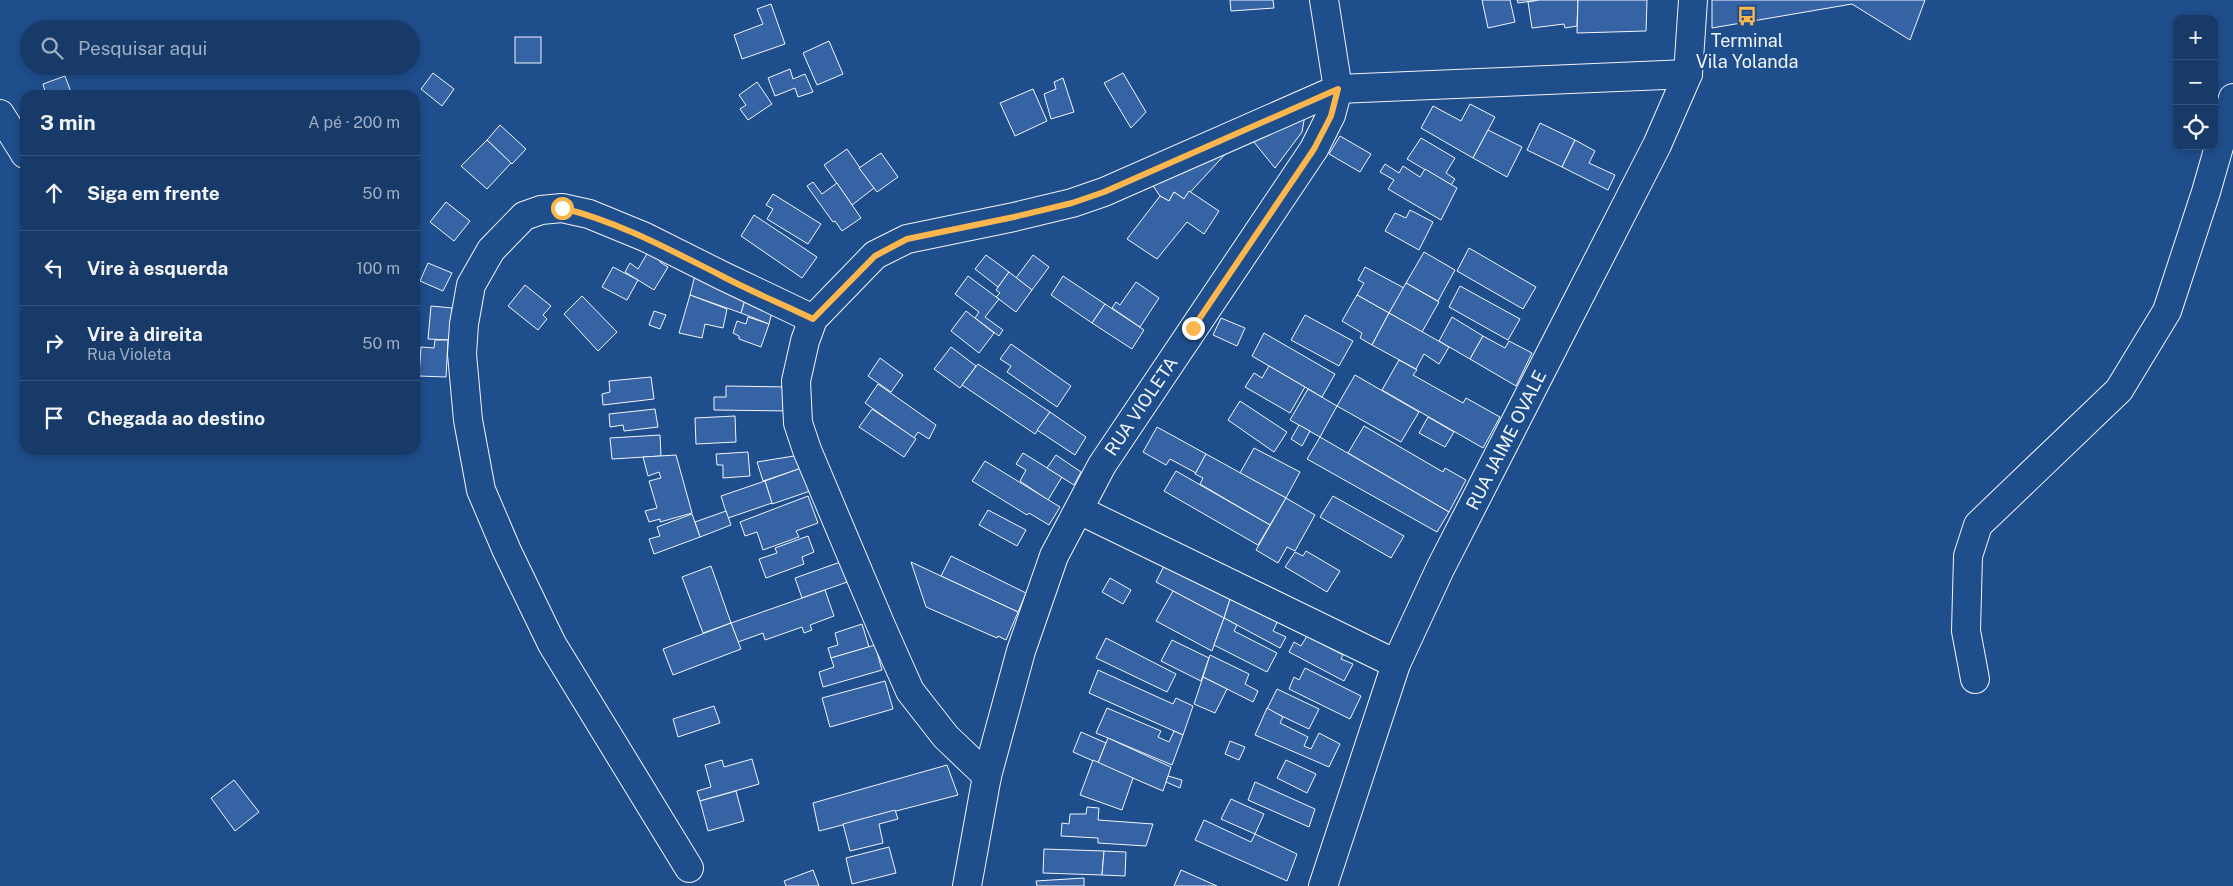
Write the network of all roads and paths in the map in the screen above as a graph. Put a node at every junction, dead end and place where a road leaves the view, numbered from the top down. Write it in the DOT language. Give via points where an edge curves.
graph roads {
  1 [pos="1324,0"];
  2 [pos="1693,0"];
  3 [pos="1688,74"];
  4 [pos="1338,89"];
  5 [pos="2233,98"];
  6 [pos="0,114"];
  7 [pos="20,146"];
  8 [pos="813,319"];
  9 [pos="1079,510"];
  10 [pos="1396,664"];
  11 [pos="1975,679"];
  12 [pos="987,776"];
  13 [pos="689,868"];
  14 [pos="967,886"];
  15 [pos="1323,886"];
  1 -- 4 [label="street, RUA VIOLETA"];
  2 -- 3 [label="street, RUA JAIME OVALE"];
  3 -- 4 [label="street"];
  3 -- 10 [label="street, RUA JAIME OVALE" via="1657,146 1440,569"];
  4 -- 8 [label="street" via="1096,194 1014,217 907,239 875,256"];
  4 -- 9 [label="street, RUA VIOLETA" via="1331,116 1314,149 1102,464"];
  5 -- 11 [label="street" via="2167,312 2119,390 1978,525 1968,556 1966,622"];
  6 -- 7 [label="street"];
  8 -- 12 [label="street" via="796,381 798,423 807,450 910,690 946,737"];
  8 -- 13 [label="street" via="645,237 589,214 562,208 524,216 492,250 471,285 462,354 468,420 481,490 552,644"];
  9 -- 10 [label="street"];
  9 -- 12 [label="street, RUA VIOLETA" via="1052,564 1021,651"];
  10 -- 15 [label="street, RUA JAIME OVALE"];
  12 -- 14 [label="street, RUA VIOLETA"];
}
